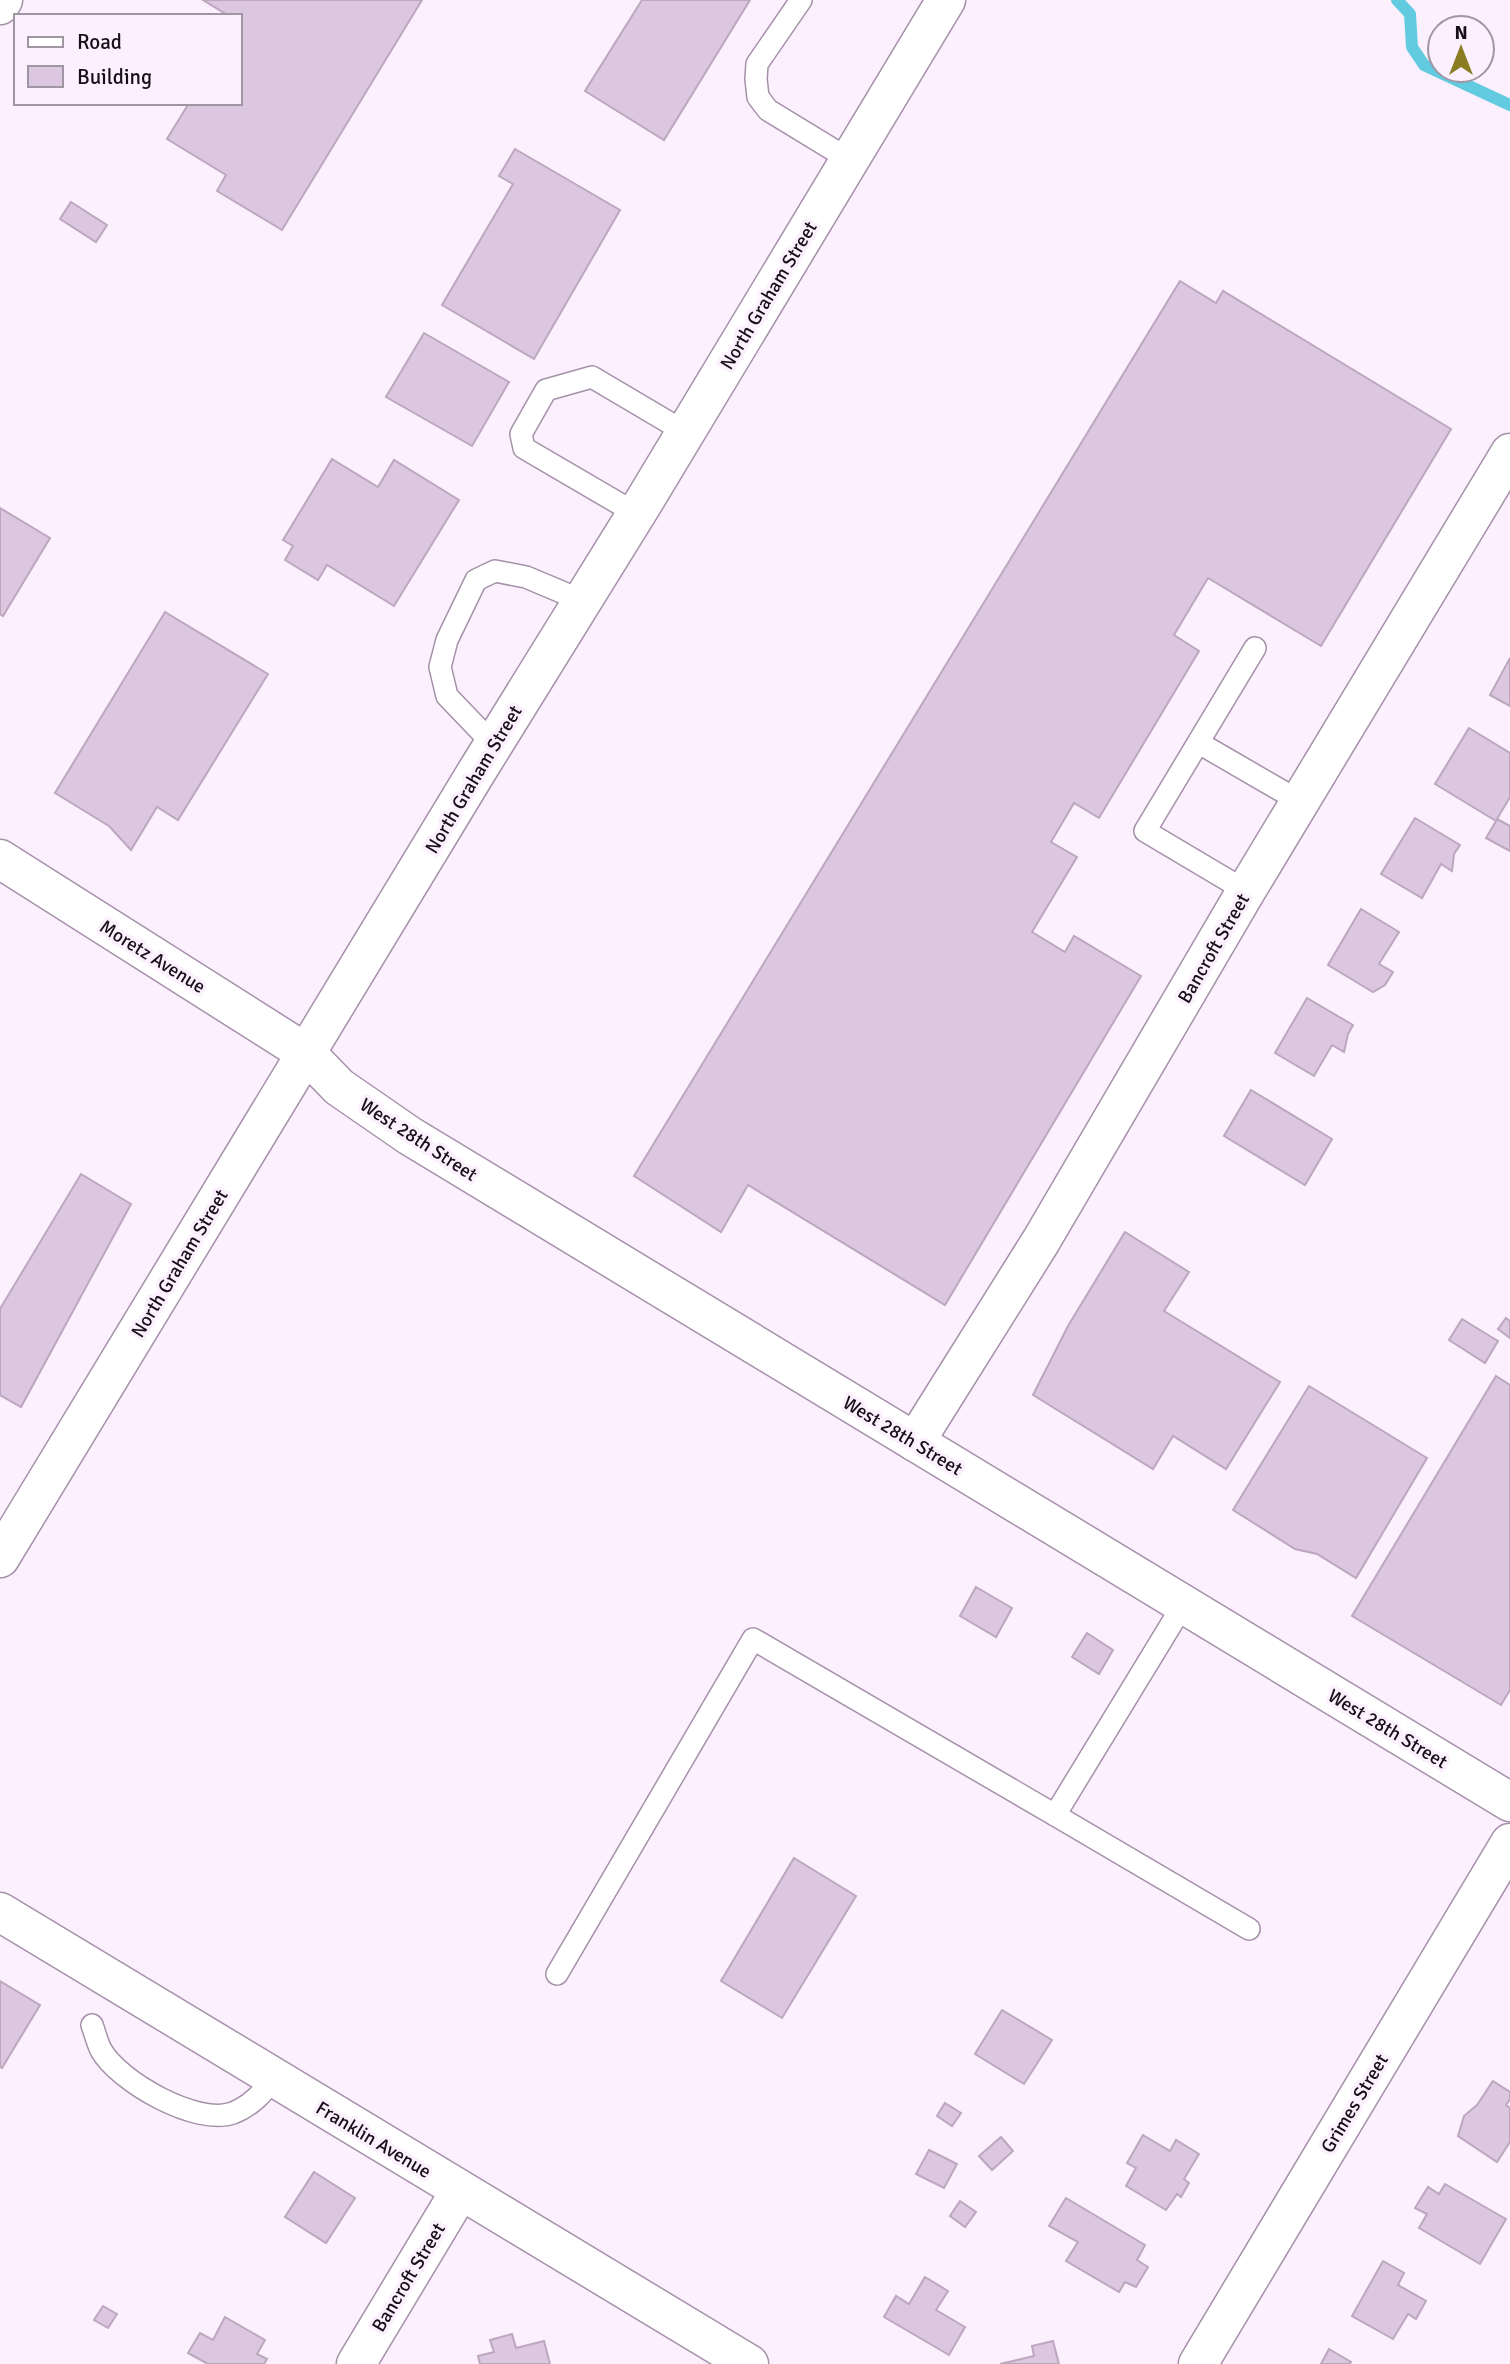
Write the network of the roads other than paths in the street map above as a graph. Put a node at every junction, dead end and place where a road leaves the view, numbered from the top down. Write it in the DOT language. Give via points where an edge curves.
graph roads {
  1 [pos="3,0"];
  2 [pos="801,0"];
  3 [pos="946,0"];
  4 [pos="0,5"];
  5 [pos="850,160"];
  6 [pos="685,432"];
  7 [pos="1510,453"];
  8 [pos="636,514"];
  9 [pos="583,601"];
  10 [pos="1255,648"];
  11 [pos="1199,743"];
  12 [pos="494,745"];
  13 [pos="1300,802"];
  14 [pos="0,859"];
  15 [pos="1246,891"];
  16 [pos="306,1053"];
  17 [pos="915,1442"];
  18 [pos="0,1558"];
  19 [pos="1183,1605"];
  20 [pos="1510,1802"];
  21 [pos="1055,1815"];
  22 [pos="1510,1843"];
  23 [pos="0,1912"];
  24 [pos="1249,1929"];
  25 [pos="557,1974"];
  26 [pos="92,2025"];
  27 [pos="274,2078"];
  28 [pos="460,2191"];
  29 [pos="356,2364"];
  30 [pos="749,2364"];
  31 [pos="1198,2364"];
  1 -- 4 [label="street"];
  2 -- 5 [label="lane" via="757,64 758,97 768,110"];
  3 -- 5 [label="street, North Graham Street"];
  5 -- 6 [label="street, North Graham Street"];
  6 -- 8 [label="street, North Graham Street"];
  6 -- 8 [label="lane" via="592,377 546,390 521,434 524,448"];
  7 -- 13 [label="street, Bancroft Street"];
  8 -- 9 [label="street, North Graham Street"];
  9 -- 12 [label="street, North Graham Street"];
  9 -- 12 [label="lane" via="526,577 495,570 476,580 447,640 440,667 447,696"];
  10 -- 11 [label="lane"];
  11 -- 13 [label="lane"];
  11 -- 15 [label="lane" via="1146,831"];
  12 -- 16 [label="street, North Graham Street"];
  13 -- 15 [label="street, Bancroft Street"];
  14 -- 16 [label="street, Moretz Avenue"];
  15 -- 17 [label="street, Bancroft Street" via="1054,1219"];
  16 -- 17 [label="street, West 28th Street" via="339,1087 410,1136"];
  16 -- 18 [label="street, North Graham Street"];
  17 -- 19 [label="street, West 28th Street"];
  19 -- 20 [label="street, West 28th Street"];
  19 -- 21 [label="lane"];
  21 -- 24 [label="lane"];
  21 -- 25 [label="lane" via="754,1639"];
  22 -- 31 [label="street, Grimes Street"];
  23 -- 27 [label="street, Franklin Avenue"];
  26 -- 27 [label="lane" via="102,2052 134,2083 179,2108 211,2116 231,2114 261,2095"];
  27 -- 28 [label="street, Franklin Avenue"];
  28 -- 29 [label="street, Bancroft Street"];
  28 -- 30 [label="street, Franklin Avenue"];
}
